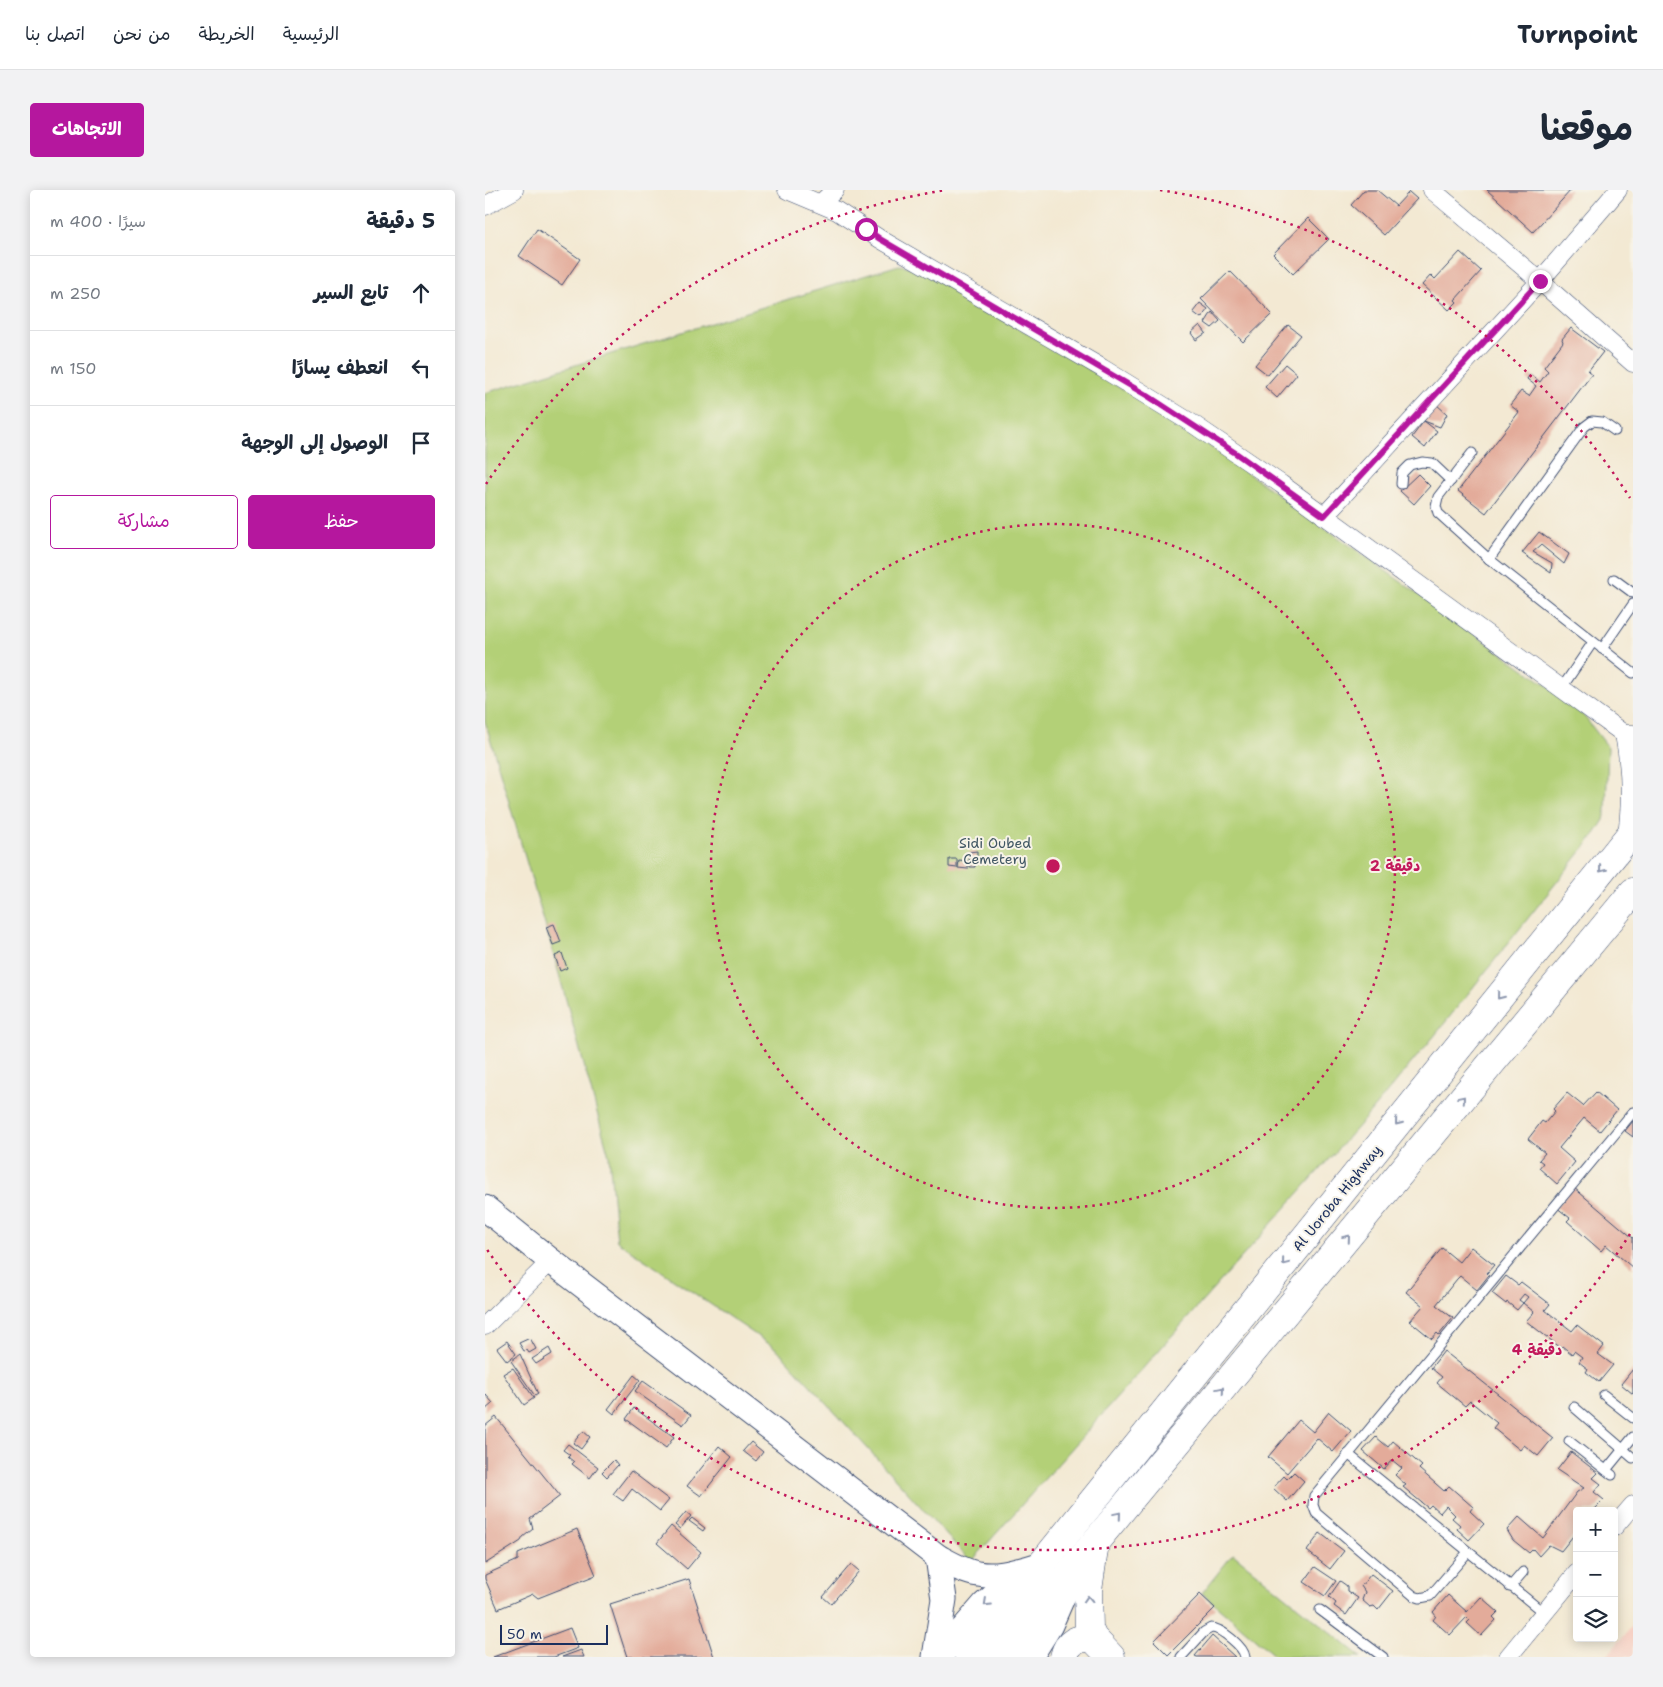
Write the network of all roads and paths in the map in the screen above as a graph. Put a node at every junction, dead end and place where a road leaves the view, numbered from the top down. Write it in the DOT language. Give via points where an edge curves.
graph roads {
  1 [pos="514,190"];
  2 [pos="787,190"];
  3 [pos="835,190"];
  4 [pos="1432,190"];
  5 [pos="1618,190"];
  6 [pos="821,203"];
  7 [pos="485,206"];
  8 [pos="1540,281"];
  9 [pos="1633,363"];
  10 [pos="1615,431"];
  11 [pos="1472,453"];
  12 [pos="1451,480"];
  13 [pos="1401,484"];
  14 [pos="1324,516"];
  15 [pos="1489,559"];
  16 [pos="1614,579"];
  17 [pos="1633,593"];
  18 [pos="1633,604"];
  19 [pos="1593,642"];
  20 [pos="1602,649"];
  21 [pos="1633,673"];
  22 [pos="1561,689"];
  23 [pos="1628,734"];
  24 [pos="1629,836"];
  25 [pos="1633,892"];
  26 [pos="1633,1112"];
  27 [pos="485,1208"];
  28 [pos="551,1261"];
  29 [pos="485,1326"];
  30 [pos="1604,1395"];
  31 [pos="1574,1407"];
  32 [pos="1633,1418"];
  33 [pos="1633,1437"];
  34 [pos="1569,1441"];
  35 [pos="1623,1449"];
  36 [pos="1348,1454"];
  37 [pos="1633,1458"];
  38 [pos="1633,1504"];
  39 [pos="1618,1522"];
  40 [pos="1095,1543"];
  41 [pos="1468,1552"];
  42 [pos="938,1557"];
  43 [pos="1041,1565"];
  44 [pos="1075,1566"];
  45 [pos="1523,1572"];
  46 [pos="1573,1578"];
  47 [pos="1510,1587"];
  48 [pos="1321,1610"];
  49 [pos="1544,1613"];
  50 [pos="1190,1646"];
  51 [pos="1102,1648"];
  52 [pos="1200,1649"];
  53 [pos="1182,1656"];
  54 [pos="935,1657"];
  55 [pos="939,1657"];
  56 [pos="969,1657"];
  57 [pos="1000,1657"];
  58 [pos="1030,1657"];
  59 [pos="1064,1657"];
  60 [pos="1245,1657"];
  61 [pos="1383,1657"];
  62 [pos="1508,1657"];
  1 -- 7 [label="street"];
  2 -- 6 [label="street"];
  3 -- 6 [label="street"];
  4 -- 8 [label="street"];
  5 -- 8 [label="street"];
  6 -- 14 [label="street" via="1155,400"];
  8 -- 9 [label="street"];
  8 -- 14 [label="street"];
  10 -- 15 [label="lane" via="1602,422 1592,421 1584,427"];
  11 -- 12 [label="lane"];
  12 -- 13 [label="lane" via="1432,464 1422,462 1410,465 1402,473"];
  12 -- 15 [label="lane" via="1438,497 1436,506 1439,513"];
  14 -- 22 [label="street"];
  15 -- 19 [label="lane"];
  16 -- 17 [label="lane"];
  18 -- 20 [label="lane"];
  19 -- 20 [label="lane"];
  19 -- 22 [label="lane"];
  20 -- 21 [label="lane"];
  22 -- 23 [label="street"];
  23 -- 24 [label="street"];
  24 -- 43 [label="main road, Al Uoroba Highway, one-way"];
  40 -- 25 [label="main road, one-way"];
  26 -- 36 [label="lane"];
  27 -- 28 [label="main road"];
  28 -- 29 [label="street"];
  28 -- 42 [label="main road"];
  30 -- 32 [label="lane"];
  31 -- 35 [label="lane"];
  33 -- 35 [label="lane"];
  34 -- 35 [label="lane" via="1609,1473"];
  35 -- 37 [label="lane"];
  36 -- 41 [label="lane"];
  36 -- 41 [label="lane" via="1314,1496 1314,1510 1414,1596 1430,1596"];
  38 -- 39 [label="street"];
  40 -- 44 [label="main road"];
  51 -- 40 [label="main road, one-way" via="1089,1628 1088,1590"];
  41 -- 47 [label="lane"];
  42 -- 43 [label="main road" via="962,1570 978,1574 998,1575"];
  42 -- 54 [label="main road" via="944,1599"];
  43 -- 55 [label="main road, Al Uoroba Highway, one-way" via="984,1605"];
  43 -- 56 [label="main road, Al Uoroba Highway"];
  44 -- 57 [label="main road"];
  44 -- 58 [label="main road" via="1053,1619"];
  45 -- 47 [label="lane"];
  46 -- 49 [label="street"];
  47 -- 49 [label="lane"];
  48 -- 61 [label="lane"];
  49 -- 62 [label="street"];
  50 -- 52 [label="lane"];
  50 -- 53 [label="lane"];
  50 -- 60 [label="lane" via="1207,1629 1215,1628 1243,1649"];
  51 -- 59 [label="main road" via="1083,1637 1073,1641"];
}
